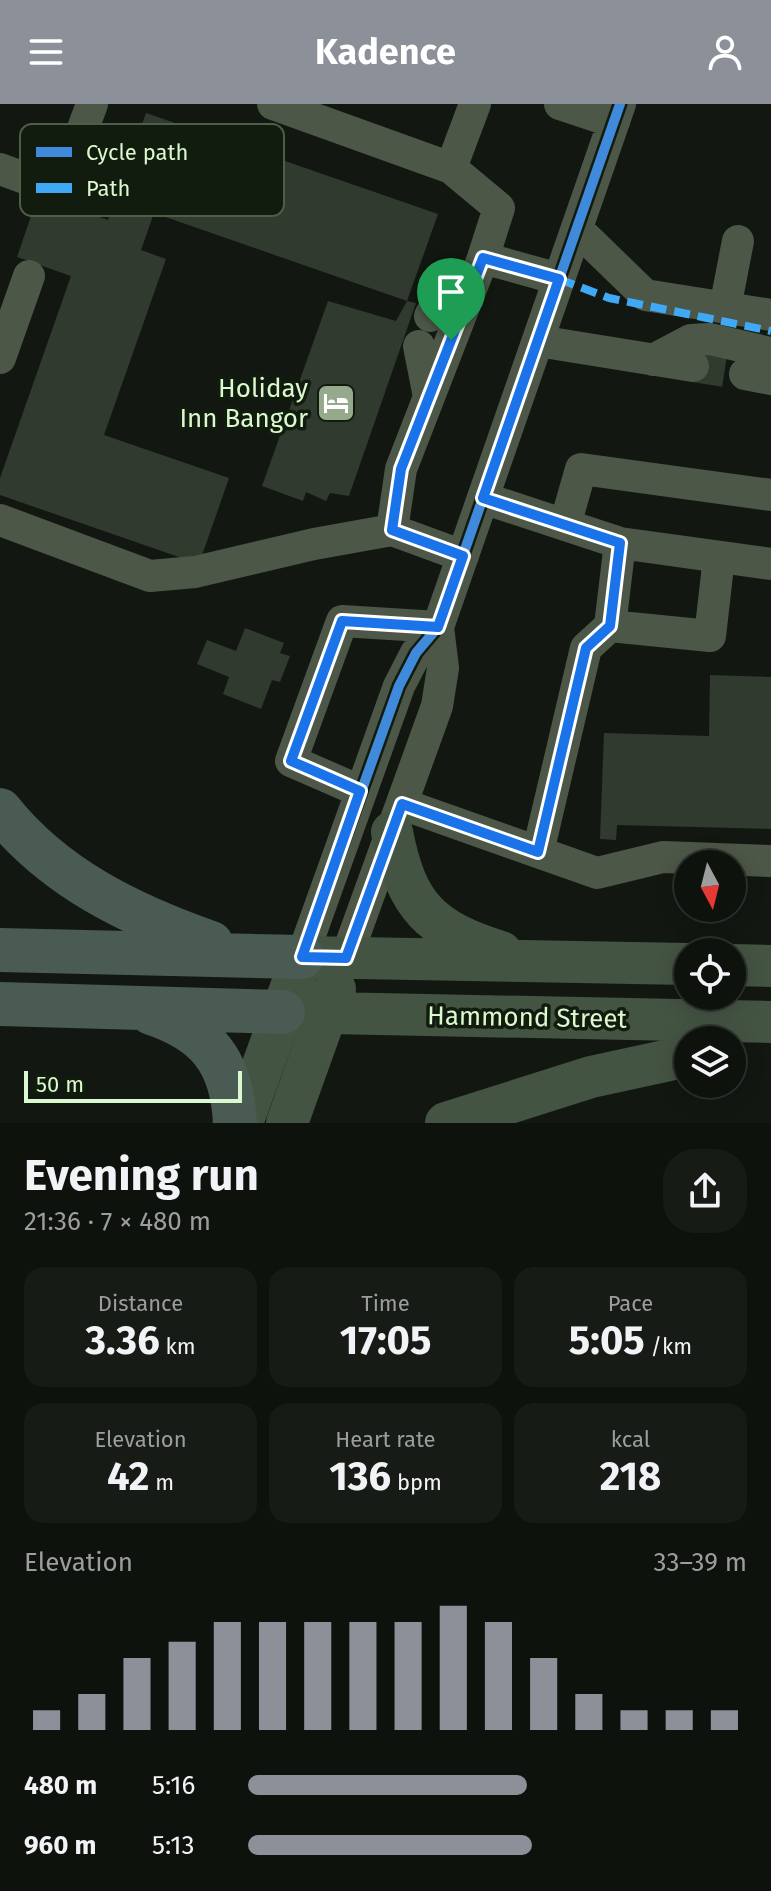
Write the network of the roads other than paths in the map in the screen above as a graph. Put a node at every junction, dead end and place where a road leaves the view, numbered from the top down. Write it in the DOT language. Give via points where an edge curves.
graph roads {
  1 [pos="92,104"];
  2 [pos="273,104"];
  3 [pos="475,104"];
  4 [pos="560,104"];
  5 [pos="617,113"];
  6 [pos="85,124"];
  7 [pos="451,168"];
  8 [pos="0,169"];
  9 [pos="20,176"];
  10 [pos="577,229"];
  11 [pos="738,241"];
  12 [pos="478,271"];
  13 [pos="29,276"];
  14 [pos="559,279"];
  15 [pos="725,308"];
  16 [pos="771,315"];
  17 [pos="430,316"];
  18 [pos="538,341"];
  19 [pos="419,346"];
  20 [pos="0,358"];
  21 [pos="653,360"];
  22 [pos="693,366"];
  23 [pos="762,371"];
  24 [pos="429,397"];
  25 [pos="771,495"];
  26 [pos="483,498"];
  27 [pos="0,520"];
  28 [pos="565,525"];
  29 [pos="392,530"];
  30 [pos="620,543"];
  31 [pos="463,556"];
  32 [pos="719,557"];
  33 [pos="771,564"];
  34 [pos="610,626"];
  35 [pos="438,627"];
  36 [pos="360,791"];
  37 [pos="0,810"];
  38 [pos="397,818"];
  39 [pos="538,852"];
  40 [pos="771,861"];
  41 [pos="0,950"];
  42 [pos="252,956"];
  43 [pos="302,957"];
  44 [pos="346,958"];
  45 [pos="542,961"];
  46 [pos="674,964"];
  47 [pos="746,965"];
  48 [pos="771,966"];
  49 [pos="0,1004"];
  50 [pos="129,1008"];
  51 [pos="283,1012"];
  52 [pos="327,1013"];
  53 [pos="771,1022"];
  54 [pos="771,1044"];
  55 [pos="746,1047"];
  56 [pos="674,1059"];
  57 [pos="235,1123"];
  58 [pos="242,1123"];
  59 [pos="287,1123"];
  60 [pos="446,1123"];
  1 -- 6 [label="street"];
  2 -- 7 [label="street"];
  3 -- 7 [label="street"];
  4 -- 5 [label="street"];
  5 -- 10 [label="street"];
  7 -- 12 [label="street" via="499,208"];
  8 -- 9 [label="street"];
  10 -- 14 [label="street"];
  10 -- 15 [label="street" via="645,295"];
  11 -- 15 [label="street"];
  12 -- 14 [label="street"];
  12 -- 17 [label="street" via="447,283"];
  12 -- 24 [label="street"];
  13 -- 20 [label="street"];
  14 -- 18 [label="street"];
  15 -- 16 [label="street"];
  18 -- 21 [label="street"];
  18 -- 26 [label="street"];
  19 -- 24 [label="street"];
  21 -- 22 [label="street"];
  21 -- 23 [label="street" via="691,340 710,339 766,352"];
  24 -- 29 [label="street" via="401,469"];
  25 -- 28 [label="street" via="581,469"];
  26 -- 28 [label="street"];
  26 -- 31 [label="street"];
  27 -- 29 [label="street" via="150,576 195,572"];
  28 -- 30 [label="street"];
  29 -- 31 [label="street"];
  30 -- 32 [label="street"];
  30 -- 34 [label="street"];
  31 -- 35 [label="street"];
  32 -- 33 [label="street"];
  32 -- 34 [label="street" via="710,636"];
  34 -- 39 [label="street" via="586,648"];
  35 -- 36 [label="street" via="403,678"];
  35 -- 36 [label="street" via="342,621 291,761"];
  35 -- 38 [label="street" via="443,668 437,706"];
  36 -- 43 [label="street"];
  37 -- 42 [label="highway" via="43,854 103,897 178,932"];
  38 -- 39 [label="street"];
  38 -- 44 [label="street"];
  38 -- 45 [label="main road" via="401,874 429,917 481,946"];
  39 -- 40 [label="street" via="597,873 663,857"];
  41 -- 42 [label="highway"];
  42 -- 43 [label="highway"];
  43 -- 44 [label="main road"];
  43 -- 51 [label="main road"];
  44 -- 45 [label="main road"];
  44 -- 52 [label="main road"];
  45 -- 46 [label="main road"];
  47 -- 48 [label="main road"];
  49 -- 50 [label="highway"];
  50 -- 51 [label="highway"];
  50 -- 57 [label="highway" via="176,1022 209,1046 227,1077"];
  51 -- 52 [label="main road, Hammond Street"];
  51 -- 58 [label="main road"];
  52 -- 53 [label="main road, Hammond Street"];
  52 -- 59 [label="main road"];
  54 -- 55 [label="main road"];
  56 -- 60 [label="main road" via="591,1077"];
}
